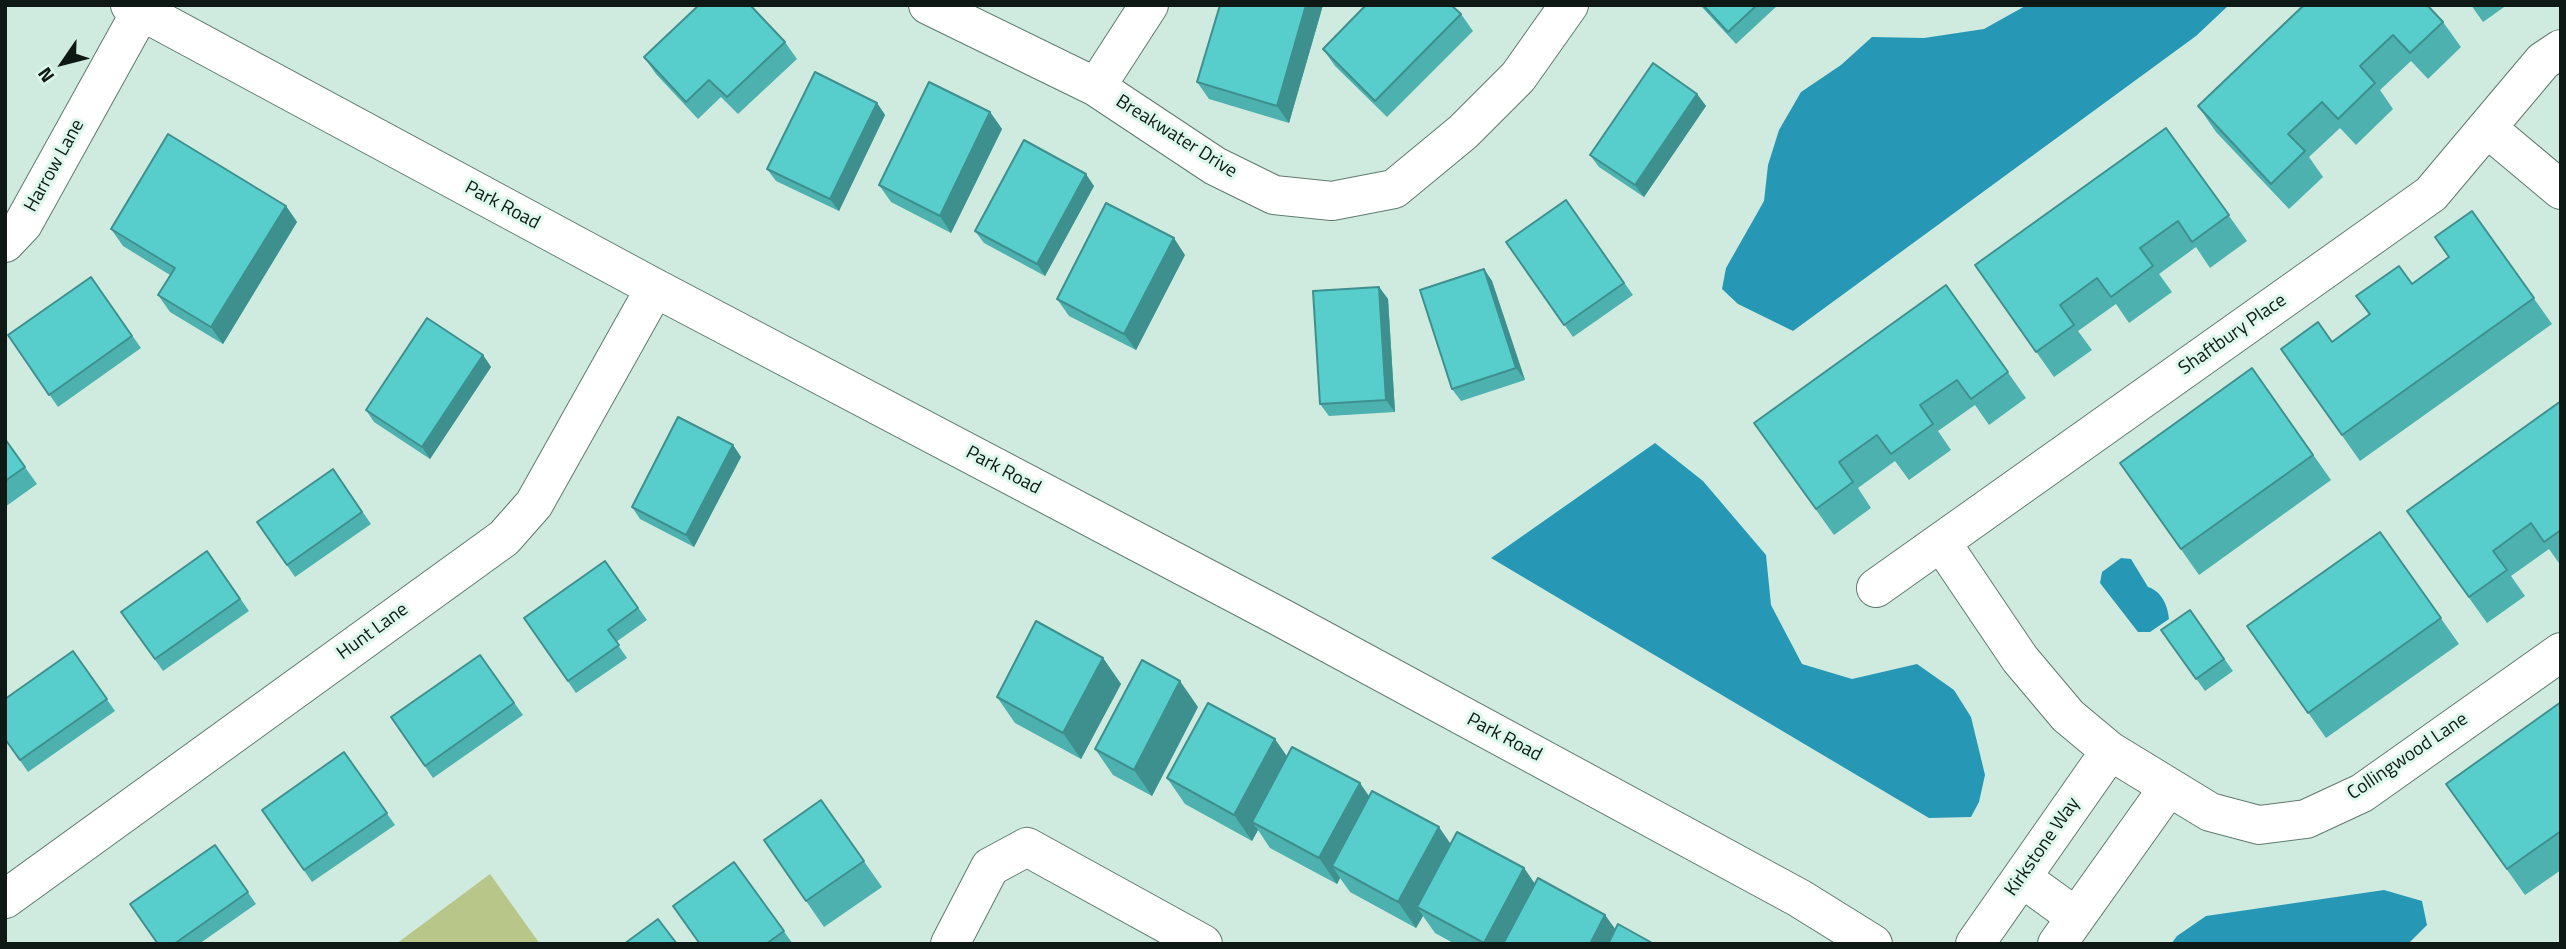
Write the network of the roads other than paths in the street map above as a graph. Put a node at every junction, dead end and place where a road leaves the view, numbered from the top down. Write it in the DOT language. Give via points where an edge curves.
graph roads {
  1 [pos="928,5"];
  2 [pos="1149,5"];
  3 [pos="1569,5"];
  4 [pos="136,8"];
  5 [pos="2561,49"];
  6 [pos="1096,87"];
  7 [pos="2487,128"];
  8 [pos="2561,190"];
  9 [pos="5,243"];
  10 [pos="655,288"];
  11 [pos="1941,542"];
  12 [pos="1876,588"];
  13 [pos="2561,652"];
  14 [pos="2110,751"];
  15 [pos="2168,788"];
  16 [pos="2022,878"];
  17 [pos="5,899"];
  18 [pos="2066,930"];
  19 [pos="950,944"];
  20 [pos="1202,944"];
  21 [pos="1873,944"];
  22 [pos="1976,944"];
  1 -- 6 [label="street, Breakwater Drive"];
  2 -- 6 [label="street"];
  3 -- 6 [label="street, Breakwater Drive" via="1518,78 1463,132 1394,189 1332,201 1274,195 1215,166"];
  4 -- 9 [label="street, Harrow Lane" via="23,224"];
  4 -- 10 [label="street, Park Road"];
  5 -- 7 [label="street, Shaftbury Place" via="2543,61"];
  7 -- 8 [label="street"];
  7 -- 11 [label="street, Shaftbury Place" via="2431,194"];
  10 -- 17 [label="street, Hunt Lane" via="534,505 504,538"];
  10 -- 21 [label="street, Park Road" via="1292,623 1799,898"];
  11 -- 12 [label="street, Shaftbury Place"];
  11 -- 14 [label="street, Collingwood Lane" via="2020,659 2068,716"];
  13 -- 15 [label="street, Collingwood Lane" via="2362,793 2306,820 2259,825 2210,812"];
  14 -- 15 [label="street, Collingwood Lane"];
  14 -- 16 [label="street, Kirkstone Way"];
  15 -- 18 [label="street"];
  16 -- 18 [label="street"];
  16 -- 22 [label="street, Kirkstone Way"];
  19 -- 20 [label="street" via="990,867 1027,847"];
}
